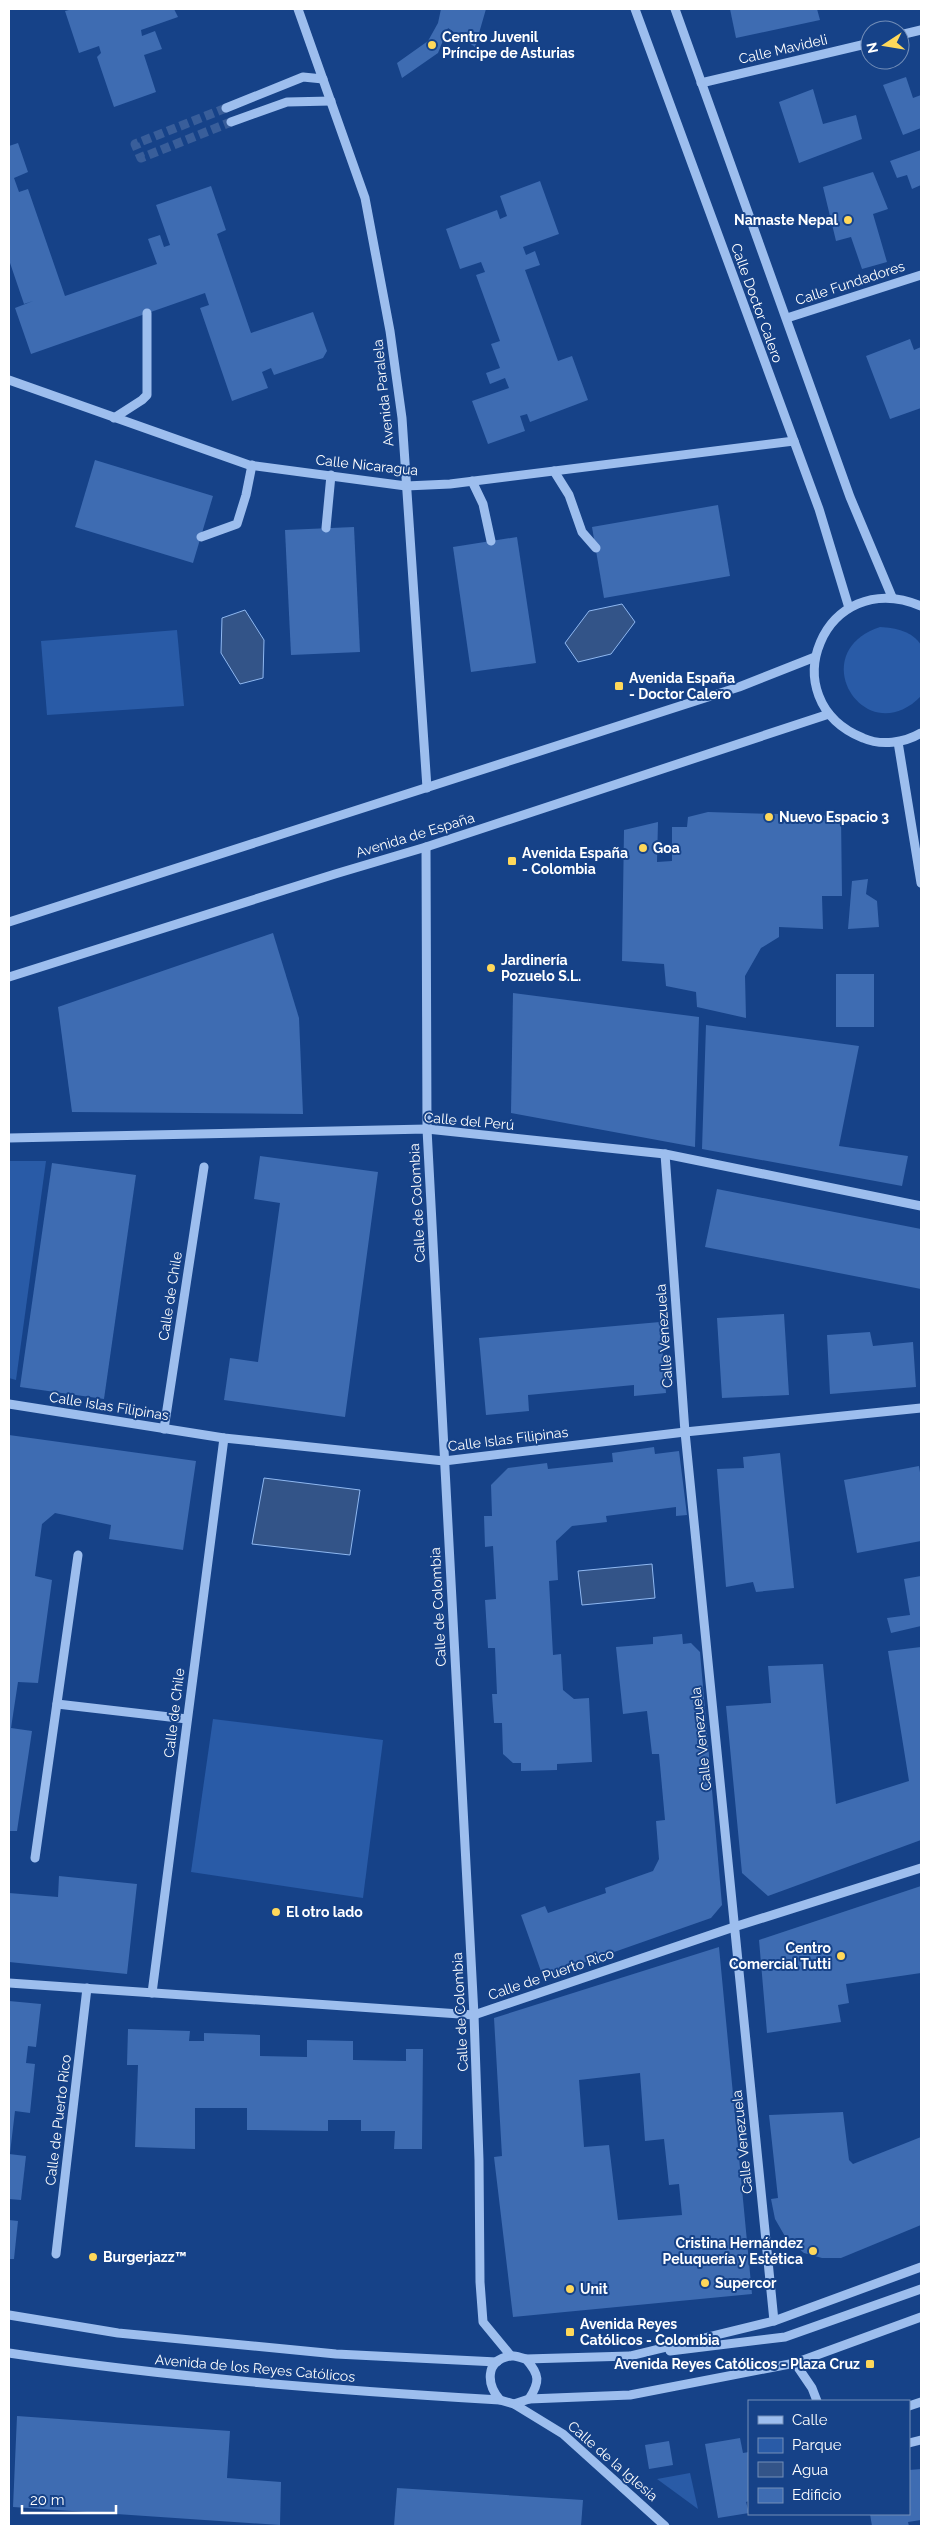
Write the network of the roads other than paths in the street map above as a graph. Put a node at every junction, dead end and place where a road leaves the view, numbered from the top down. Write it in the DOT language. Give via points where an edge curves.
graph roads {
  1 [pos="298,9"];
  2 [pos="635,9"];
  3 [pos="674,9"];
  4 [pos="860,45"];
  5 [pos="323,79"];
  6 [pos="702,83"];
  7 [pos="331,101"];
  8 [pos="226,108"];
  9 [pos="231,122"];
  10 [pos="921,275"];
  11 [pos="147,313"];
  12 [pos="787,318"];
  13 [pos="9,380"];
  14 [pos="114,418"];
  15 [pos="794,441"];
  16 [pos="252,465"];
  17 [pos="554,471"];
  18 [pos="331,476"];
  19 [pos="472,481"];
  20 [pos="406,486"];
  21 [pos="326,528"];
  22 [pos="201,537"];
  23 [pos="491,541"];
  24 [pos="596,548"];
  25 [pos="892,597"];
  26 [pos="921,606"];
  27 [pos="849,608"];
  28 [pos="815,657"];
  29 [pos="829,714"];
  30 [pos="921,733"];
  31 [pos="898,742"];
  32 [pos="428,788"];
  33 [pos="426,848"];
  34 [pos="921,883"];
  35 [pos="9,922"];
  36 [pos="9,977"];
  37 [pos="427,1129"];
  38 [pos="9,1138"];
  39 [pos="665,1154"];
  40 [pos="204,1167"];
  41 [pos="921,1206"];
  42 [pos="9,1404"];
  43 [pos="921,1408"];
  44 [pos="164,1429"];
  45 [pos="685,1432"];
  46 [pos="224,1438"];
  47 [pos="444,1461"];
  48 [pos="78,1555"];
  49 [pos="57,1704"];
  50 [pos="187,1719"];
  51 [pos="35,1858"];
  52 [pos="921,1868"];
  53 [pos="734,1927"];
  54 [pos="9,1983"];
  55 [pos="87,1988"];
  56 [pos="152,1993"];
  57 [pos="474,2015"];
  58 [pos="56,2254"];
  59 [pos="921,2267"];
  60 [pos="921,2289"];
  61 [pos="9,2315"];
  62 [pos="921,2317"];
  63 [pos="774,2320"];
  64 [pos="9,2353"];
  65 [pos="511,2356"];
  66 [pos="630,2356"];
  67 [pos="526,2359"];
  68 [pos="497,2362"];
  69 [pos="795,2363"];
  70 [pos="529,2399"];
  71 [pos="500,2400"];
  72 [pos="816,2400"];
  73 [pos="514,2404"];
  74 [pos="665,2526"];
  1 -- 5 [label="street, Avenida Paralela"];
  2 -- 15 [label="street, Calle Doctor Calero"];
  3 -- 6 [label="street, Calle Doctor Calero"];
  4 -- 6 [label="street, Calle Mavideli"];
  5 -- 7 [label="street, Avenida Paralela"];
  5 -- 8 [label="street" via="303,77"];
  6 -- 12 [label="street, Calle Doctor Calero"];
  7 -- 9 [label="street" via="287,102"];
  7 -- 20 [label="street, Avenida Paralela" via="365,198 390,331 402,418"];
  10 -- 12 [label="street, Calle Fundadores"];
  11 -- 14 [label="street" via="147,395"];
  12 -- 25 [label="street, Calle Doctor Calero" via="850,497"];
  13 -- 14 [label="street, Calle Nicaragua"];
  14 -- 16 [label="street, Calle Nicaragua"];
  15 -- 17 [label="street, Calle Nicaragua"];
  15 -- 27 [label="street, Calle Doctor Calero" via="819,508"];
  16 -- 18 [label="street, Calle Nicaragua"];
  16 -- 22 [label="street" via="237,524"];
  17 -- 19 [label="street, Calle Nicaragua"];
  17 -- 24 [label="street" via="568,495 582,532"];
  18 -- 20 [label="street, Calle Nicaragua"];
  18 -- 21 [label="street"];
  19 -- 20 [label="street, Calle Nicaragua"];
  19 -- 23 [label="street" via="483,504"];
  20 -- 32 [label="street, Avenida Paralela"];
  25 -- 26 [label="street"];
  25 -- 27 [label="street" via="870,599"];
  27 -- 28 [label="street" via="826,629"];
  28 -- 29 [label="street" via="816,687"];
  28 -- 32 [label="street" via="739,687"];
  29 -- 31 [label="street" via="860,737"];
  29 -- 33 [label="street, Avenida de España"];
  30 -- 31 [label="street"];
  31 -- 34 [label="street"];
  32 -- 35 [label="street"];
  33 -- 36 [label="street, Avenida de España"];
  33 -- 37 [label="street, Calle de Colombia"];
  37 -- 38 [label="street, Calle del Perú"];
  37 -- 39 [label="street, Calle del Perú"];
  37 -- 47 [label="street, Calle de Colombia"];
  39 -- 41 [label="street, Calle del Perú"];
  39 -- 45 [label="street, Calle Venezuela"];
  40 -- 44 [label="street, Calle de Chile"];
  42 -- 44 [label="street, Calle Islas Filipinas"];
  43 -- 45 [label="street, Calle Islas Filipinas"];
  44 -- 46 [label="street, Calle Islas Filipinas"];
  45 -- 47 [label="street, Calle Islas Filipinas"];
  45 -- 53 [label="street, Calle Venezuela"];
  46 -- 47 [label="street, Calle Islas Filipinas"];
  46 -- 50 [label="street, Calle de Chile"];
  47 -- 57 [label="street, Calle de Colombia"];
  48 -- 49 [label="street"];
  49 -- 50 [label="street"];
  49 -- 51 [label="street"];
  50 -- 56 [label="street, Calle de Chile"];
  52 -- 53 [label="street, Calle de Puerto Rico"];
  53 -- 57 [label="street, Calle de Puerto Rico"];
  53 -- 63 [label="street, Calle Venezuela"];
  54 -- 55 [label="street, Calle de Puerto Rico"];
  55 -- 56 [label="street, Calle de Puerto Rico"];
  55 -- 58 [label="street, Calle de Puerto Rico"];
  56 -- 57 [label="street, Calle de Puerto Rico"];
  57 -- 65 [label="street, Calle de Colombia" via="483,2322"];
  59 -- 63 [label="street"];
  60 -- 66 [label="street" via="784,2337"];
  61 -- 68 [label="street, Avenida de los Reyes Católicos" via="128,2334 336,2354"];
  62 -- 69 [label="street"];
  63 -- 66 [label="street"];
  64 -- 71 [label="street, Avenida de los Reyes Católicos" via="117,2370 330,2390"];
  65 -- 67 [label="street"];
  65 -- 68 [label="street"];
  66 -- 67 [label="street"];
  67 -- 70 [label="street" via="536,2371 537,2386"];
  68 -- 71 [label="street" via="490,2374 491,2389"];
  69 -- 70 [label="street" via="630,2395"];
  69 -- 72 [label="street" via="812,2388"];
  70 -- 73 [label="street"];
  71 -- 73 [label="street"];
  73 -- 74 [label="street, Calle de la Iglesia" via="563,2434"];
}
